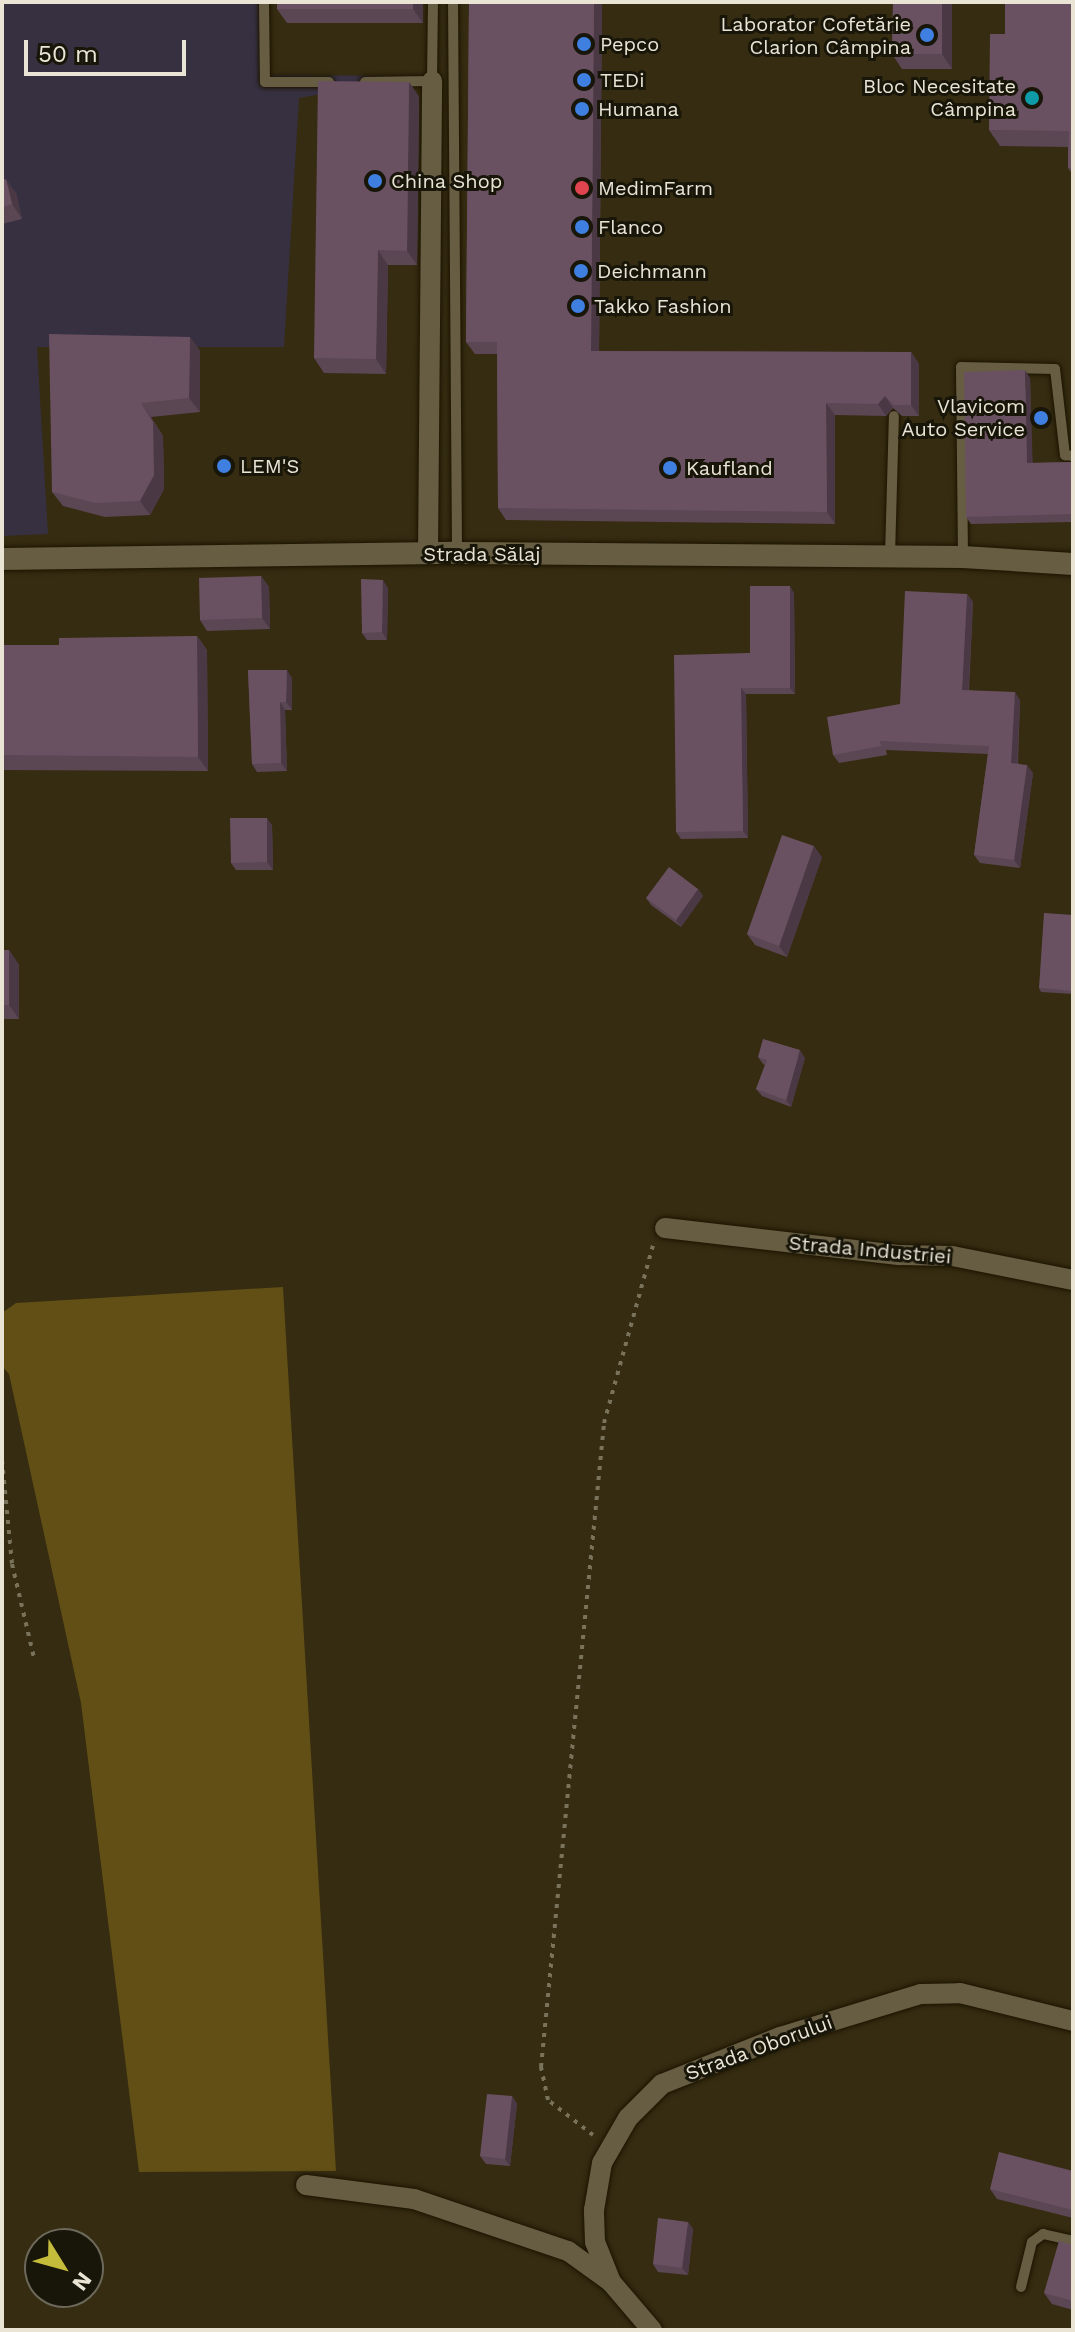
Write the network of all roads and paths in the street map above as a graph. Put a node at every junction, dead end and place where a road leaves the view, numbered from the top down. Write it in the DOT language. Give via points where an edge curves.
graph roads {
  1 [pos="264,2"];
  2 [pos="433,2"];
  3 [pos="453,2"];
  4 [pos="432,81"];
  5 [pos="341,82"];
  6 [pos="356,82"];
  7 [pos="894,416"];
  8 [pos="1073,456"];
  9 [pos="457,553"];
  10 [pos="428,554"];
  11 [pos="890,556"];
  12 [pos="963,557"];
  13 [pos="2,559"];
  14 [pos="1073,564"];
  15 [pos="665,1228"];
  16 [pos="1073,1280"];
  17 [pos="2,1460"];
  18 [pos="34,1658"];
  19 [pos="1073,2021"];
  20 [pos="611,2142"];
  21 [pos="306,2185"];
  22 [pos="1073,2241"];
  23 [pos="611,2282"];
  24 [pos="1021,2287"];
  25 [pos="652,2330"];
  1 -- 5 [label="lane" via="265,82"];
  2 -- 4 [label="lane"];
  3 -- 9 [label="lane"];
  4 -- 6 [label="lane"];
  4 -- 10 [label="street"];
  7 -- 11 [label="lane"];
  8 -- 12 [label="lane" via="1065,455 1055,369 961,367"];
  9 -- 10 [label="street, Strada Sălaj"];
  9 -- 11 [label="street, Strada Sălaj"];
  10 -- 13 [label="street, Strada Sălaj"];
  11 -- 12 [label="street, Strada Sălaj"];
  12 -- 14 [label="street, Strada Sălaj"];
  15 -- 16 [label="street, Strada Industriei" via="952,1256"];
  15 -- 20 [label="path" via="648,1249 604,1423 541,2067 548,2100 583,2131"];
  17 -- 18 [label="path" via="12,1564"];
  19 -- 20 [label="street, Strada Oborului" via="960,1993 921,1994 780,2037 662,2084"];
  20 -- 23 [label="street, Strada Oborului" via="594,2210 595,2242"];
  21 -- 23 [label="street, Strada Oborului" via="414,2199 568,2251"];
  22 -- 24 [label="lane" via="1043,2234 1032,2242"];
  23 -- 25 [label="street, Strada Oborului"];
}
